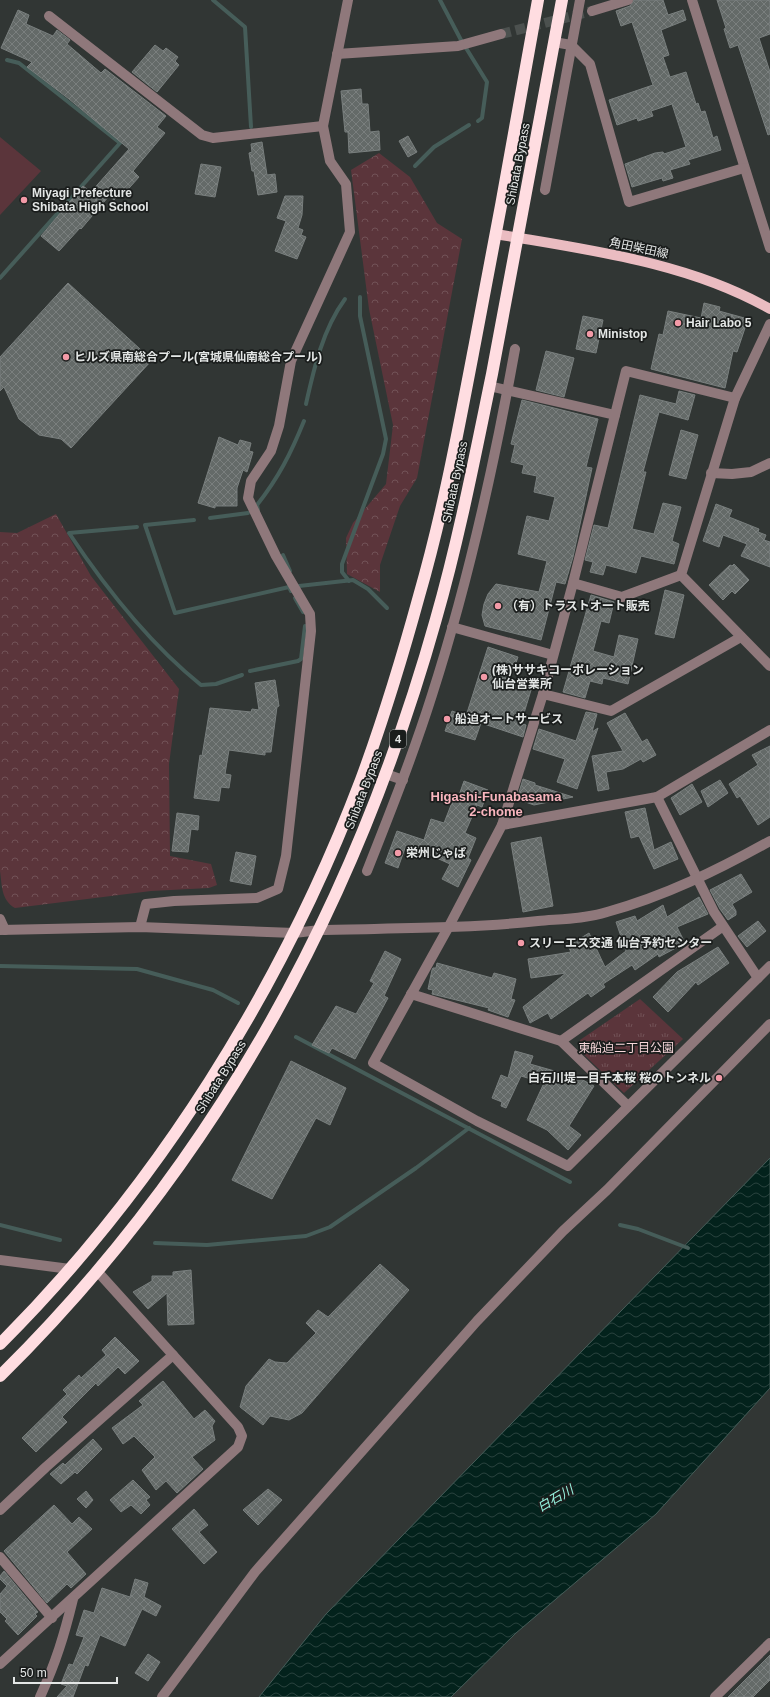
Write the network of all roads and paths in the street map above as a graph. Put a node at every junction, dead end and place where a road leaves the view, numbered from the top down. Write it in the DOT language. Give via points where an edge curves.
graph roads {
  1 [pos="348,0"];
  2 [pos="538,0"];
  3 [pos="562,0"];
  4 [pos="580,0"];
  5 [pos="628,0"];
  6 [pos="692,0"];
  7 [pos="592,11"];
  8 [pos="49,16"];
  9 [pos="501,34"];
  10 [pos="554,42"];
  11 [pos="571,45"];
  12 [pos="337,54"];
  13 [pos="323,126"];
  14 [pos="744,168"];
  15 [pos="545,190"];
  16 [pos="496,234"];
  17 [pos="518,238"];
  18 [pos="770,248"];
  19 [pos="770,310"];
  20 [pos="770,324"];
  21 [pos="515,349"];
  22 [pos="489,386"];
  23 [pos="508,390"];
  24 [pos="735,398"];
  25 [pos="615,415"];
  26 [pos="770,463"];
  27 [pos="711,473"];
  28 [pos="681,574"];
  29 [pos="573,583"];
  30 [pos="452,627"];
  31 [pos="741,637"];
  32 [pos="553,655"];
  33 [pos="770,666"];
  34 [pos="543,694"];
  35 [pos="770,730"];
  36 [pos="386,774"];
  37 [pos="403,780"];
  38 [pos="657,797"];
  39 [pos="502,825"];
  40 [pos="770,841"];
  41 [pos="367,871"];
  42 [pos="698,879"];
  43 [pos="0,919"];
  44 [pos="722,926"];
  45 [pos="140,927"];
  46 [pos="448,928"];
  47 [pos="2,930"];
  48 [pos="320,930"];
  49 [pos="294,933"];
  50 [pos="770,966"];
  51 [pos="758,978"];
  52 [pos="411,994"];
  53 [pos="770,1024"];
  54 [pos="562,1041"];
  55 [pos="628,1106"];
  56 [pos="0,1260"];
  57 [pos="70,1269"];
  58 [pos="97,1271"];
  59 [pos="0,1344"];
  60 [pos="174,1355"];
  61 [pos="0,1376"];
  62 [pos="0,1510"];
  63 [pos="0,1557"];
  64 [pos="73,1599"];
  65 [pos="52,1618"];
  66 [pos="770,1643"];
  67 [pos="0,1664"];
  68 [pos="40,1697"];
  69 [pos="162,1697"];
  70 [pos="715,1697"];
  1 -- 12 [label="street"];
  2 -- 16 [label="highway, Shibata Bypass / 4"];
  3 -- 10 [label="highway, Shibata Bypass / 4"];
  4 -- 11 [label="street"];
  5 -- 7 [label="street"];
  6 -- 14 [label="street"];
  8 -- 13 [label="street" via="202,135 213,138"];
  9 -- 12 [label="street" via="458,46"];
  10 -- 11 [label="street"];
  10 -- 17 [label="highway, Shibata Bypass / 4"];
  11 -- 14 [label="street" via="590,64 629,202"];
  11 -- 15 [label="street"];
  12 -- 13 [label="street"];
  13 -- 45 [label="street" via="330,161 346,184 350,232 291,361 280,426 271,451 250,481 248,498 263,531 310,614 311,631 286,856 278,889 257,898 146,904"];
  14 -- 18 [label="street"];
  16 -- 17 [label="main road, 角田柴田線"];
  16 -- 49 [label="highway, Shibata Bypass / 4" via="457,436 420,593 394,683 361,779"];
  17 -- 19 [label="main road, 角田柴田線" via="688,273 730,289"];
  17 -- 22 [label="highway, Shibata Bypass / 4"];
  20 -- 24 [label="street"];
  21 -- 23 [label="street"];
  22 -- 23 [label="street"];
  22 -- 36 [label="highway, Shibata Bypass / 4" via="462,519 436,618"];
  23 -- 25 [label="street"];
  23 -- 30 [label="street"];
  24 -- 25 [label="street" via="626,371"];
  24 -- 27 [label="street"];
  25 -- 29 [label="street"];
  26 -- 27 [label="street" via="751,472"];
  27 -- 28 [label="street"];
  28 -- 29 [label="street" via="622,597"];
  28 -- 31 [label="street"];
  29 -- 32 [label="street"];
  30 -- 32 [label="street"];
  30 -- 37 [label="street"];
  31 -- 33 [label="street"];
  31 -- 34 [label="street" via="610,711"];
  32 -- 34 [label="street"];
  34 -- 39 [label="street"];
  35 -- 38 [label="street"];
  36 -- 37 [label="street"];
  36 -- 48 [label="highway, Shibata Bypass / 4"];
  37 -- 41 [label="street"];
  38 -- 39 [label="street"];
  38 -- 42 [label="street"];
  39 -- 46 [label="street"];
  40 -- 42 [label="street"];
  42 -- 44 [label="street"];
  42 -- 46 [label="street" via="606,913 504,925"];
  43 -- 47 [label="street"];
  44 -- 51 [label="street"];
  44 -- 54 [label="street"];
  45 -- 47 [label="street"];
  45 -- 49 [label="street"];
  46 -- 48 [label="street"];
  46 -- 52 [label="street"];
  48 -- 49 [label="street"];
  48 -- 58 [label="highway, Shibata Bypass / 4" via="221,1106 160,1194"];
  49 -- 57 [label="highway, Shibata Bypass / 4" via="246,1023 201,1094 152,1164"];
  50 -- 51 [label="street"];
  51 -- 55 [label="street"];
  52 -- 54 [label="street"];
  52 -- 55 [label="street" via="373,1063 477,1121 568,1166"];
  53 -- 69 [label="street" via="477,1321 255,1572"];
  54 -- 55 [label="street"];
  56 -- 57 [label="street"];
  57 -- 59 [label="highway, Shibata Bypass / 4"];
  58 -- 60 [label="street"];
  58 -- 61 [label="highway, Shibata Bypass / 4"];
  60 -- 62 [label="street"];
  60 -- 64 [label="street" via="238,1427 242,1436 238,1446"];
  63 -- 65 [label="street"];
  64 -- 65 [label="street"];
  64 -- 68 [label="street" via="56,1663"];
  65 -- 67 [label="street"];
  66 -- 70 [label="street"];
}
